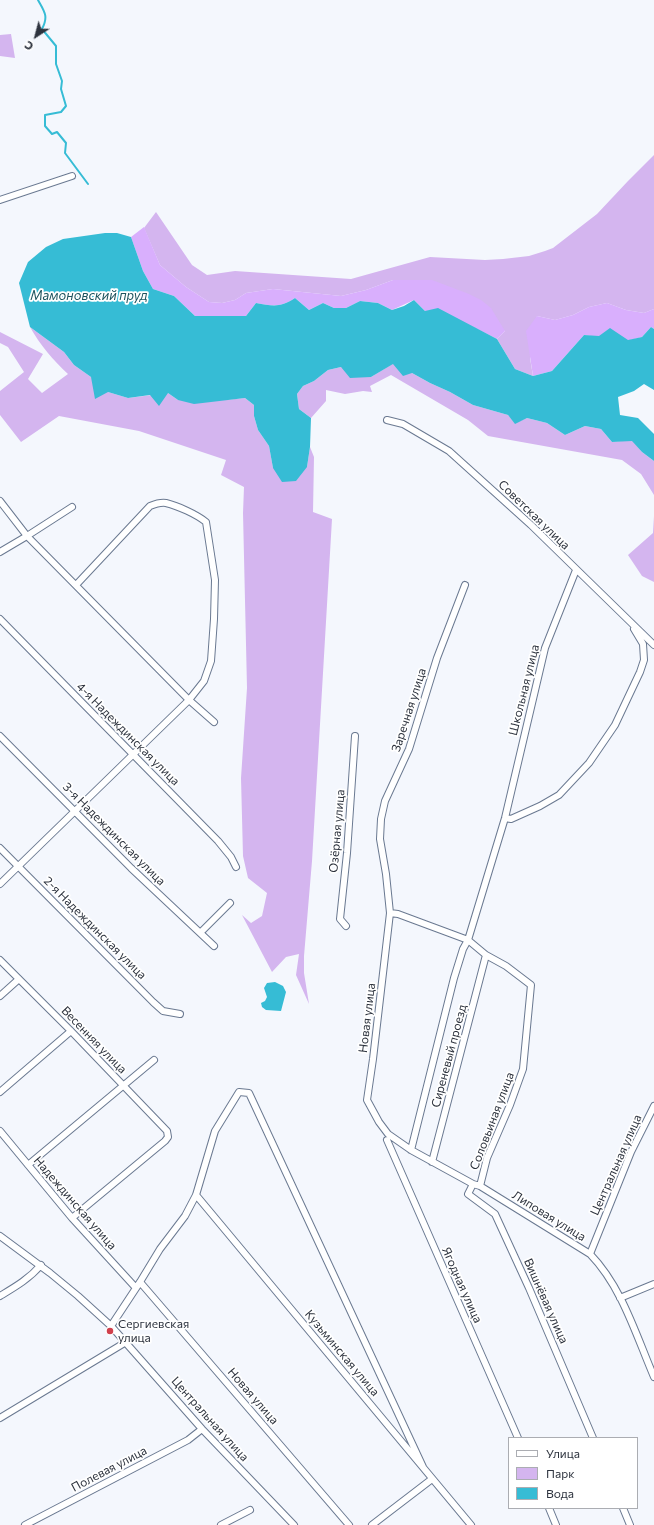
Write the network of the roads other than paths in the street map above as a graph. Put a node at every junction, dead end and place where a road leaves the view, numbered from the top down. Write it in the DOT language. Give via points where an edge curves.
graph roads {
  1 [pos="72,176"];
  2 [pos="0,200"];
  3 [pos="387,420"];
  4 [pos="0,501"];
  5 [pos="72,507"];
  6 [pos="27,536"];
  7 [pos="0,552"];
  8 [pos="576,570"];
  9 [pos="76,584"];
  10 [pos="465,586"];
  11 [pos="618,608"];
  12 [pos="0,618"];
  13 [pos="654,645"];
  14 [pos="189,700"];
  15 [pos="214,722"];
  16 [pos="0,736"];
  17 [pos="355,736"];
  18 [pos="133,756"];
  19 [pos="75,811"];
  20 [pos="506,818"];
  21 [pos="0,848"];
  22 [pos="18,866"];
  23 [pos="236,867"];
  24 [pos="0,884"];
  25 [pos="230,904"];
  26 [pos="390,913"];
  27 [pos="346,926"];
  28 [pos="200,933"];
  29 [pos="468,940"];
  30 [pos="214,946"];
  31 [pos="486,955"];
  32 [pos="0,960"];
  33 [pos="19,979"];
  34 [pos="0,996"];
  35 [pos="180,1014"];
  36 [pos="71,1031"];
  37 [pos="154,1060"];
  38 [pos="124,1086"];
  39 [pos="0,1092"];
  40 [pos="654,1106"];
  41 [pos="378,1122"];
  42 [pos="0,1131"];
  43 [pos="387,1140"];
  44 [pos="411,1150"];
  45 [pos="432,1162"];
  46 [pos="28,1164"];
  47 [pos="476,1185"];
  48 [pos="196,1195"];
  49 [pos="72,1218"];
  50 [pos="0,1236"];
  51 [pos="590,1254"];
  52 [pos="40,1265"];
  53 [pos="140,1282"];
  54 [pos="654,1284"];
  55 [pos="136,1288"];
  56 [pos="0,1296"];
  57 [pos="620,1298"];
  58 [pos="111,1326"];
  59 [pos="126,1342"];
  60 [pos="654,1377"];
  61 [pos="0,1418"];
  62 [pos="202,1429"];
  63 [pos="518,1437"];
  64 [pos="593,1437"];
  65 [pos="423,1467"];
  66 [pos="432,1479"];
  67 [pos="549,1509"];
  68 [pos="623,1509"];
  69 [pos="250,1510"];
  70 [pos="25,1525"];
  71 [pos="221,1525"];
  72 [pos="294,1525"];
  73 [pos="349,1525"];
  74 [pos="372,1525"];
  75 [pos="471,1525"];
  76 [pos="556,1525"];
  77 [pos="630,1525"];
  1 -- 2 [label="street"];
  3 -- 8 [label="street, Советская улица" via="403,424 449,451 531,525"];
  4 -- 6 [label="street"];
  5 -- 6 [label="street"];
  6 -- 7 [label="street"];
  6 -- 9 [label="street"];
  8 -- 11 [label="street, Советская улица"];
  8 -- 20 [label="street, Школьная улица" via="545,648"];
  9 -- 14 [label="street"];
  9 -- 14 [label="street" via="150,506 165,503 198,515 206,522 215,580 211,661 204,681"];
  10 -- 26 [label="street, Заречная улица" via="437,658 409,749 385,801 380,838"];
  11 -- 13 [label="street, Советская улица"];
  11 -- 20 [label="street" via="638,634 643,644 644,660 615,725 589,763 559,796 511,819"];
  12 -- 18 [label="street, 4-я Надеждинская улица"];
  14 -- 15 [label="street"];
  14 -- 18 [label="street"];
  16 -- 19 [label="street, 3-я Надеждинская улица"];
  17 -- 27 [label="street, Озёрная улица" via="340,919"];
  18 -- 19 [label="street"];
  18 -- 23 [label="street, 4-я Надеждинская улица" via="218,841 231,856"];
  19 -- 22 [label="street"];
  19 -- 28 [label="street, 3-я Надеждинская улица"];
  20 -- 29 [label="street, Школьная улица"];
  21 -- 22 [label="street, 2-я Надеждинская улица"];
  22 -- 24 [label="street"];
  22 -- 35 [label="street, 2-я Надеждинская улица" via="153,1002 163,1011"];
  25 -- 28 [label="street"];
  26 -- 29 [label="street, Соловьиная улица"];
  26 -- 41 [label="street, Новая улица" via="367,1100"];
  28 -- 30 [label="street, 3-я Надеждинская улица"];
  29 -- 31 [label="street, Соловьиная улица"];
  29 -- 44 [label="street, Школьная улица" via="454,978"];
  31 -- 45 [label="street, Сиреневый проезд"];
  31 -- 47 [label="street, Соловьиная улица" via="531,985 523,1069"];
  32 -- 33 [label="street, Весенняя улица"];
  33 -- 34 [label="street"];
  33 -- 36 [label="street, Весенняя улица"];
  36 -- 38 [label="street, Весенняя улица"];
  36 -- 39 [label="street"];
  37 -- 38 [label="street"];
  38 -- 46 [label="street"];
  38 -- 49 [label="street, Весенняя улица" via="167,1131 168,1137"];
  40 -- 51 [label="street, Центральная улица" via="631,1152"];
  41 -- 44 [label="street, Липовая улица" via="388,1134"];
  42 -- 46 [label="street, Надеждинская улица"];
  43 -- 63 [label="street, Ягодная улица"];
  44 -- 45 [label="street, Липовая улица"];
  45 -- 47 [label="street, Липовая улица"];
  46 -- 49 [label="street, Надеждинская улица"];
  47 -- 51 [label="street, Липовая улица"];
  47 -- 64 [label="street, Вишнёвая улица" via="468,1194 495,1214"];
  48 -- 53 [label="street" via="185,1216 160,1249"];
  48 -- 65 [label="street, Кузьминская улица"];
  48 -- 65 [label="street" via="215,1131 239,1092 249,1092"];
  49 -- 55 [label="street, Надеждинская улица"];
  50 -- 52 [label="street, Центральная улица"];
  51 -- 57 [label="street, Липовая улица" via="601,1266"];
  52 -- 56 [label="street" via="34,1273"];
  52 -- 58 [label="street, Центральная улица"];
  53 -- 55 [label="street"];
  53 -- 73 [label="street, Новая улица"];
  54 -- 57 [label="street"];
  55 -- 58 [label="street"];
  57 -- 60 [label="street, Липовая улица"];
  58 -- 59 [label="street, Центральная улица"];
  59 -- 61 [label="street"];
  59 -- 62 [label="street, Центральная улица"];
  62 -- 70 [label="street, Полевая улица" via="188,1440"];
  62 -- 72 [label="street, Центральная улица"];
  65 -- 66 [label="street, Кузьминская улица"];
  66 -- 74 [label="street"];
  66 -- 75 [label="street, Кузьминская улица"];
  67 -- 76 [label="street"];
  68 -- 77 [label="street"];
  69 -- 71 [label="street"];
}
